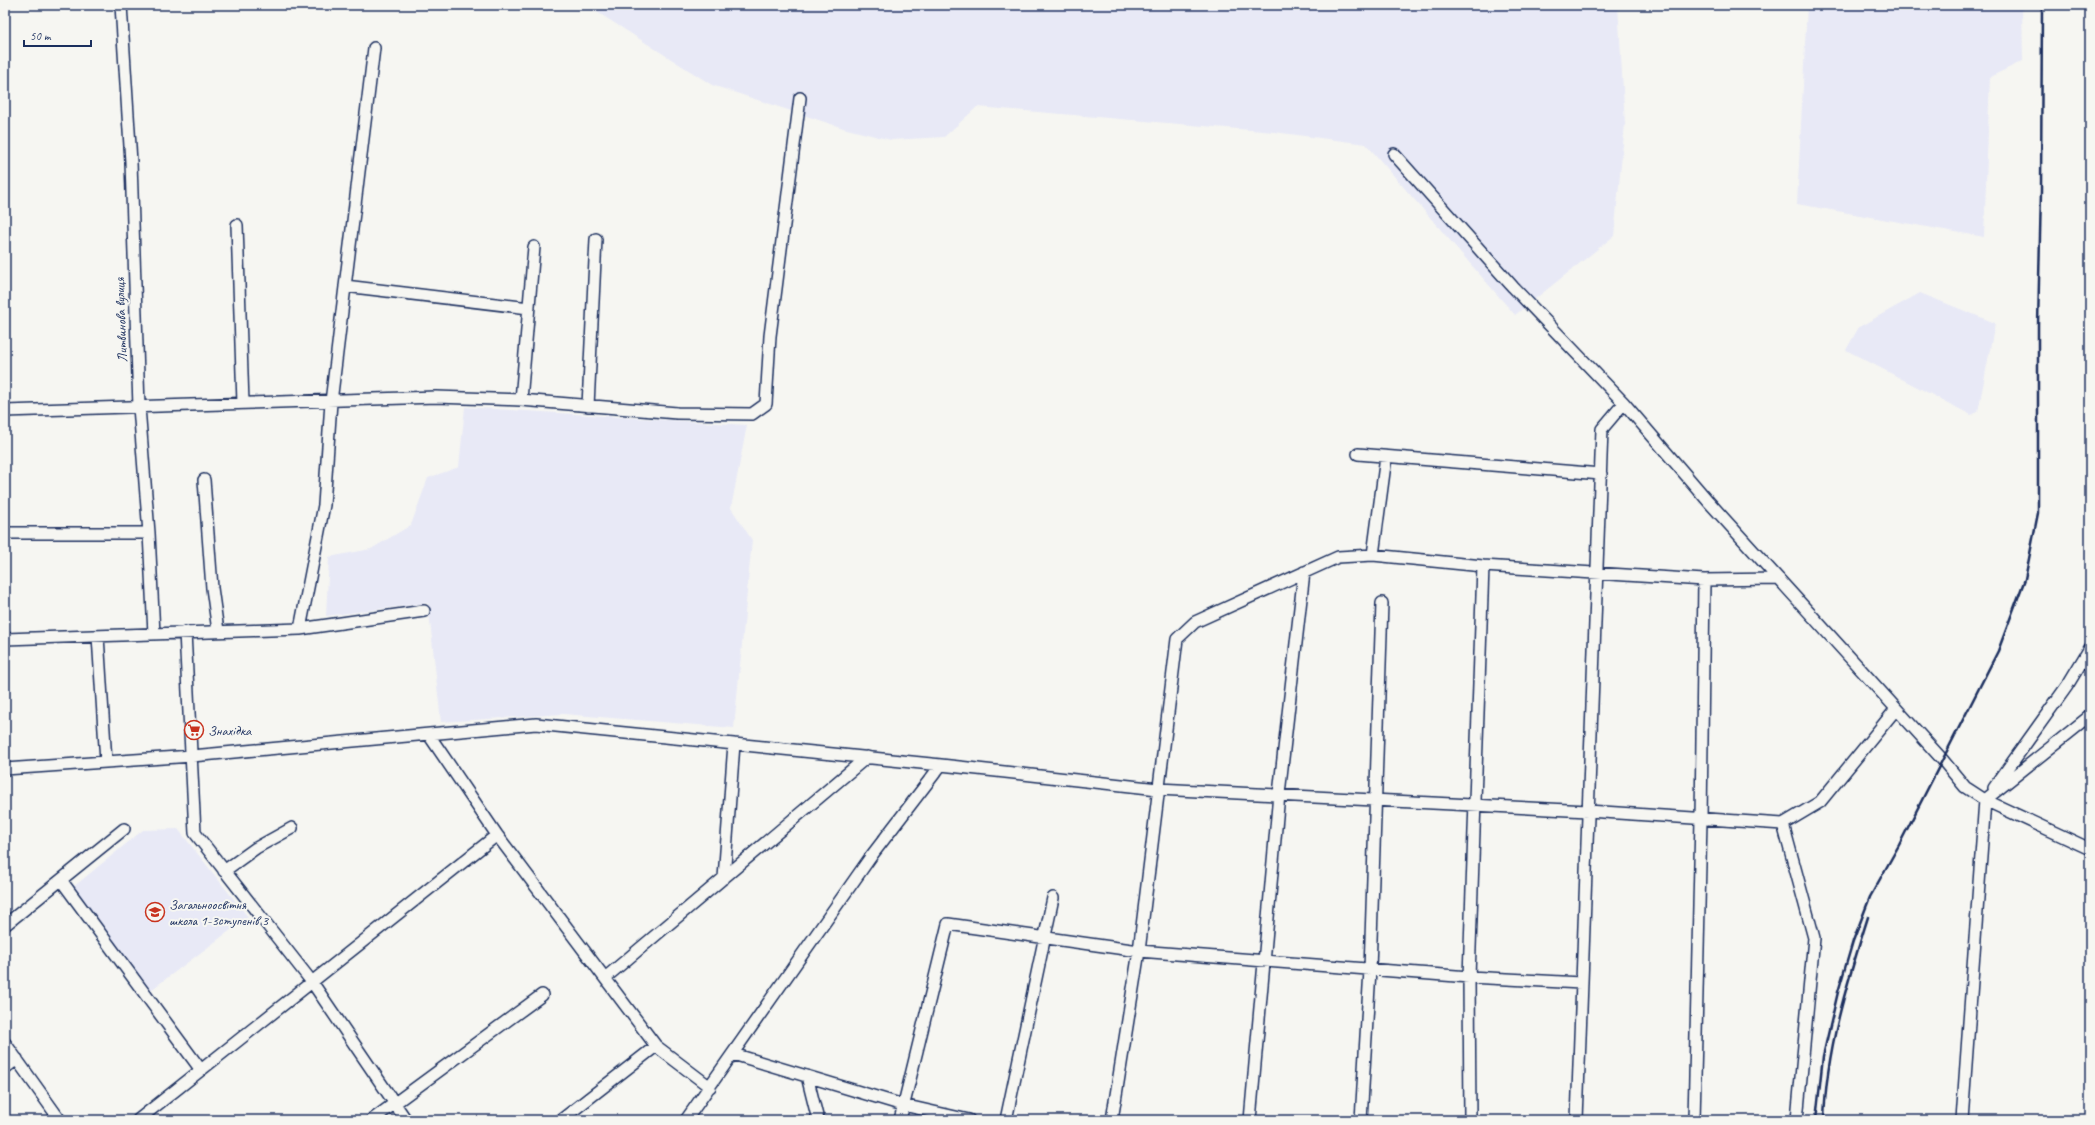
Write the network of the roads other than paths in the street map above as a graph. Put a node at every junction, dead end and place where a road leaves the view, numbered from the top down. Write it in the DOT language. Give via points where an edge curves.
graph roads {
  1 [pos="121,5"];
  2 [pos="374,48"];
  3 [pos="800,98"];
  4 [pos="1394,154"];
  5 [pos="237,225"];
  6 [pos="596,240"];
  7 [pos="534,247"];
  8 [pos="345,286"];
  9 [pos="529,308"];
  10 [pos="521,400"];
  11 [pos="330,402"];
  12 [pos="1624,402"];
  13 [pos="243,403"];
  14 [pos="588,406"];
  15 [pos="139,407"];
  16 [pos="5,411"];
  17 [pos="1358,454"];
  18 [pos="1386,457"];
  19 [pos="1601,474"];
  20 [pos="204,480"];
  21 [pos="5,533"];
  22 [pos="149,533"];
  23 [pos="1373,555"];
  24 [pos="1483,566"];
  25 [pos="1304,572"];
  26 [pos="1597,573"];
  27 [pos="1704,580"];
  28 [pos="1779,580"];
  29 [pos="1382,603"];
  30 [pos="424,611"];
  31 [pos="300,630"];
  32 [pos="218,631"];
  33 [pos="185,632"];
  34 [pos="154,634"];
  35 [pos="98,636"];
  36 [pos="5,639"];
  37 [pos="2090,648"];
  38 [pos="1896,709"];
  39 [pos="2090,716"];
  40 [pos="429,735"];
  41 [pos="734,744"];
  42 [pos="192,756"];
  43 [pos="867,757"];
  44 [pos="106,762"];
  45 [pos="941,765"];
  46 [pos="5,769"];
  47 [pos="1158,789"];
  48 [pos="1280,794"];
  49 [pos="1374,800"];
  50 [pos="1985,800"];
  51 [pos="1474,806"];
  52 [pos="1588,811"];
  53 [pos="1701,820"];
  54 [pos="1783,824"];
  55 [pos="292,828"];
  56 [pos="124,829"];
  57 [pos="497,835"];
  58 [pos="2090,849"];
  59 [pos="224,870"];
  60 [pos="724,878"];
  61 [pos="61,880"];
  62 [pos="1053,898"];
  63 [pos="5,926"];
  64 [pos="1045,938"];
  65 [pos="1139,951"];
  66 [pos="1264,960"];
  67 [pos="1370,970"];
  68 [pos="1469,977"];
  69 [pos="605,978"];
  70 [pos="312,982"];
  71 [pos="1581,983"];
  72 [pos="542,995"];
  73 [pos="5,1043"];
  74 [pos="656,1046"];
  75 [pos="733,1054"];
  76 [pos="17,1059"];
  77 [pos="5,1068"];
  78 [pos="201,1070"];
  79 [pos="807,1076"];
  80 [pos="710,1087"];
  81 [pos="394,1104"];
  82 [pos="903,1104"];
  83 [pos="60,1120"];
  84 [pos="138,1120"];
  85 [pos="372,1120"];
  86 [pos="406,1120"];
  87 [pos="560,1120"];
  88 [pos="686,1120"];
  89 [pos="818,1120"];
  90 [pos="900,1120"];
  91 [pos="969,1120"];
  92 [pos="1006,1120"];
  93 [pos="1112,1120"];
  94 [pos="1250,1120"];
  95 [pos="1361,1120"];
  96 [pos="1470,1120"];
  97 [pos="1577,1120"];
  98 [pos="1694,1120"];
  99 [pos="1797,1120"];
  100 [pos="1962,1120"];
  1 -- 15 [label="street, Литвинова вулиця" via="131,162"];
  2 -- 8 [label="street"];
  3 -- 14 [label="street" via="770,336 766,404 752,414"];
  4 -- 12 [label="street" via="1513,287"];
  5 -- 13 [label="street"];
  6 -- 14 [label="street"];
  7 -- 9 [label="street"];
  8 -- 9 [label="street"];
  8 -- 11 [label="street"];
  9 -- 10 [label="street"];
  10 -- 11 [label="street" via="436,397"];
  10 -- 14 [label="street"];
  11 -- 13 [label="street"];
  11 -- 31 [label="street" via="324,505"];
  12 -- 19 [label="street" via="1602,429"];
  12 -- 28 [label="street"];
  13 -- 15 [label="street"];
  15 -- 16 [label="street"];
  15 -- 22 [label="street, Литвинова вулиця"];
  17 -- 18 [label="street"];
  18 -- 19 [label="street"];
  18 -- 23 [label="street"];
  19 -- 26 [label="street"];
  20 -- 32 [label="street" via="211,581"];
  21 -- 22 [label="street"];
  22 -- 34 [label="street, Литвинова вулиця"];
  23 -- 24 [label="street"];
  23 -- 25 [label="street" via="1338,557"];
  24 -- 26 [label="street"];
  24 -- 51 [label="street"];
  25 -- 47 [label="street" via="1194,622 1177,639"];
  25 -- 48 [label="street"];
  26 -- 27 [label="street"];
  26 -- 52 [label="street"];
  27 -- 28 [label="street"];
  27 -- 53 [label="street"];
  28 -- 38 [label="street"];
  29 -- 49 [label="street"];
  30 -- 31 [label="street"];
  31 -- 32 [label="street"];
  32 -- 33 [label="street"];
  33 -- 34 [label="street"];
  33 -- 42 [label="street"];
  34 -- 35 [label="street"];
  35 -- 36 [label="street"];
  35 -- 44 [label="street"];
  37 -- 50 [label="street" via="2067,686"];
  38 -- 50 [label="street" via="1965,787"];
  38 -- 54 [label="street" via="1820,802"];
  39 -- 50 [label="street"];
  40 -- 41 [label="street" via="536,724"];
  40 -- 42 [label="street"];
  40 -- 57 [label="street"];
  41 -- 43 [label="street"];
  41 -- 60 [label="street"];
  42 -- 44 [label="street"];
  42 -- 59 [label="street" via="195,833"];
  43 -- 45 [label="street"];
  43 -- 60 [label="street"];
  44 -- 46 [label="street"];
  45 -- 47 [label="street"];
  45 -- 75 [label="street" via="872,855"];
  47 -- 48 [label="street"];
  47 -- 65 [label="street"];
  48 -- 49 [label="street"];
  48 -- 66 [label="street"];
  49 -- 51 [label="street"];
  49 -- 67 [label="street"];
  50 -- 58 [label="street"];
  50 -- 100 [label="street"];
  51 -- 52 [label="street"];
  51 -- 68 [label="street"];
  52 -- 53 [label="street"];
  52 -- 71 [label="street"];
  53 -- 54 [label="street"];
  53 -- 98 [label="street"];
  54 -- 99 [label="street" via="1814,938"];
  55 -- 59 [label="street"];
  56 -- 61 [label="street"];
  57 -- 69 [label="street"];
  57 -- 70 [label="street"];
  59 -- 70 [label="street"];
  60 -- 69 [label="street"];
  61 -- 63 [label="street"];
  61 -- 78 [label="street"];
  62 -- 64 [label="street"];
  64 -- 65 [label="street"];
  64 -- 82 [label="street" via="948,924"];
  64 -- 92 [label="street"];
  65 -- 66 [label="street"];
  65 -- 93 [label="street"];
  66 -- 67 [label="street"];
  66 -- 94 [label="street"];
  67 -- 68 [label="street"];
  67 -- 95 [label="street"];
  68 -- 71 [label="street"];
  68 -- 96 [label="street"];
  69 -- 74 [label="street"];
  70 -- 78 [label="street"];
  70 -- 81 [label="street"];
  71 -- 97 [label="street"];
  72 -- 81 [label="street"];
  73 -- 76 [label="street"];
  74 -- 80 [label="street"];
  74 -- 87 [label="street"];
  75 -- 79 [label="street"];
  75 -- 80 [label="street"];
  76 -- 77 [label="street"];
  76 -- 83 [label="street"];
  78 -- 84 [label="street"];
  79 -- 82 [label="street"];
  79 -- 89 [label="street"];
  80 -- 88 [label="street"];
  81 -- 85 [label="street"];
  81 -- 86 [label="street"];
  82 -- 90 [label="street"];
  82 -- 91 [label="street"];
}
